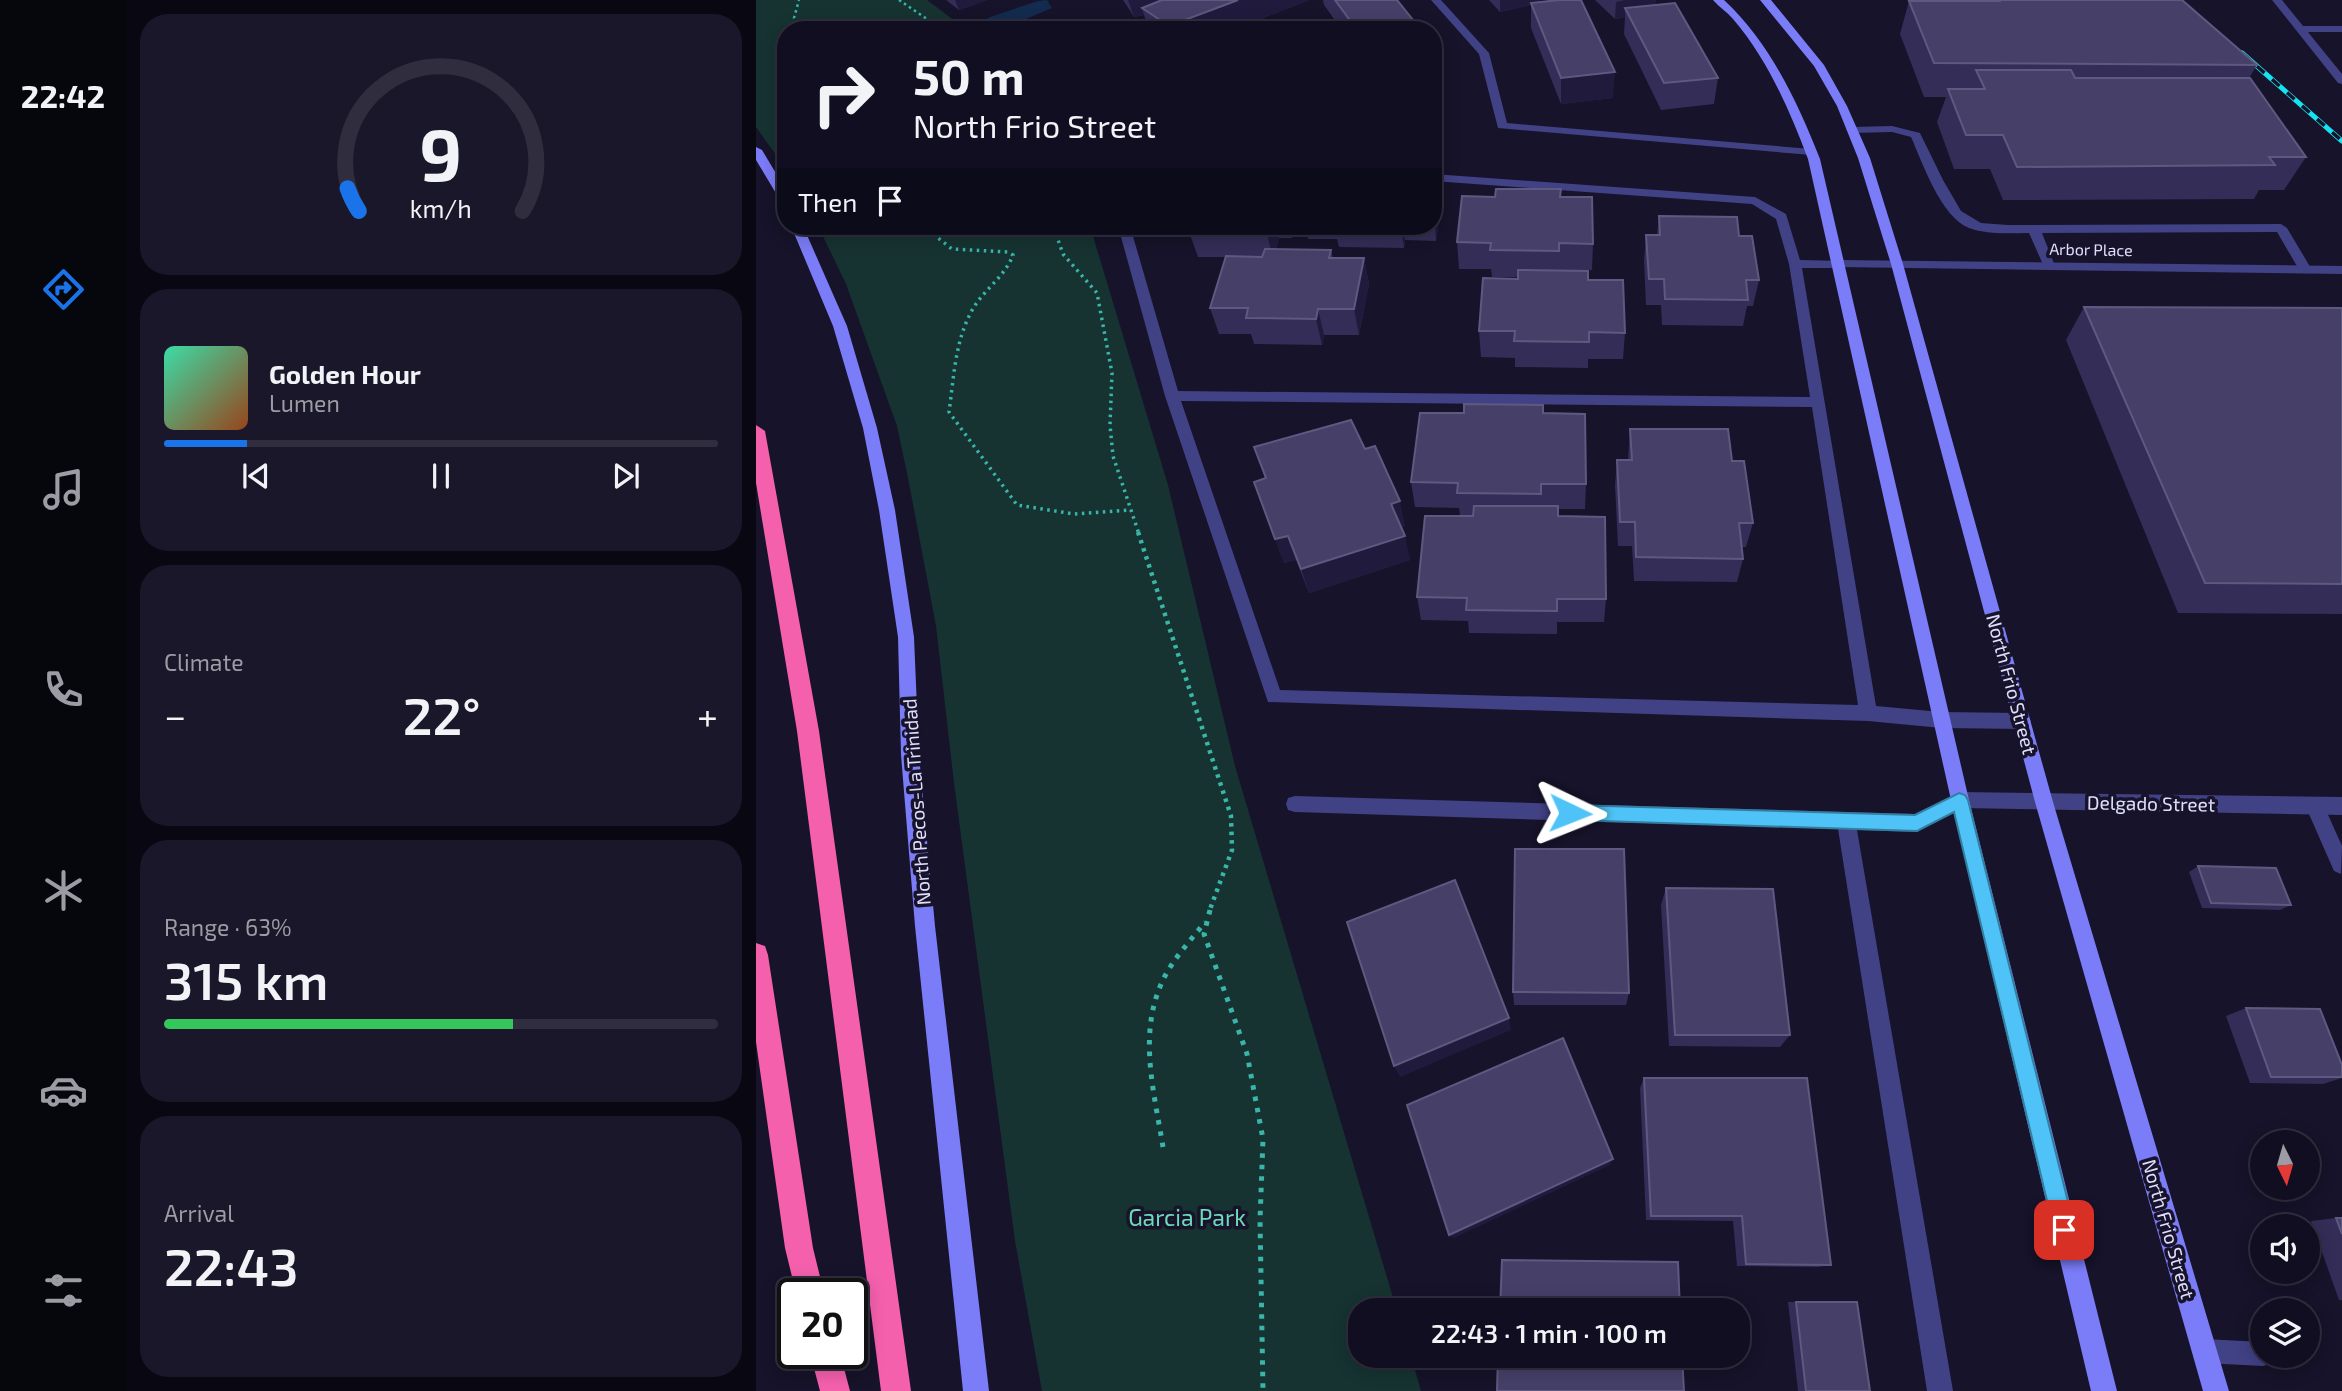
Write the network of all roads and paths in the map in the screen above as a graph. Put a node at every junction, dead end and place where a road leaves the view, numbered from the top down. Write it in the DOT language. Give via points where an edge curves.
graph roads {
  1 [pos="799,0"];
  2 [pos="899,0"];
  3 [pos="1436,0"];
  4 [pos="1718,0"];
  5 [pos="1765,0"];
  6 [pos="2277,0"];
  7 [pos="795,21"];
  8 [pos="928,21"];
  9 [pos="2300,29"];
  10 [pos="2342,29"];
  11 [pos="2342,80"];
  12 [pos="1852,130"];
  13 [pos="756,150"];
  14 [pos="1811,152"];
  15 [pos="1442,178"];
  16 [pos="777,185"];
  17 [pos="2034,229"];
  18 [pos="801,235"];
  19 [pos="933,235"];
  20 [pos="1056,235"];
  21 [pos="1127,235"];
  22 [pos="1795,264"];
  23 [pos="1840,264"];
  24 [pos="1897,264"];
  25 [pos="2049,266"];
  26 [pos="2306,270"];
  27 [pos="2342,270"];
  28 [pos="1172,396"];
  29 [pos="1818,402"];
  30 [pos="756,431"];
  31 [pos="1131,510"];
  32 [pos="1868,713"];
  33 [pos="1941,720"];
  34 [pos="2022,721"];
  35 [pos="1959,800"];
  36 [pos="2044,802"];
  37 [pos="1294,804"];
  38 [pos="2314,806"];
  39 [pos="2342,806"];
  40 [pos="1846,821"];
  41 [pos="2341,865"];
  42 [pos="1206,921"];
  43 [pos="756,955"];
  44 [pos="1163,1147"];
  45 [pos="806,1278"];
  46 [pos="2204,1351"];
  47 [pos="2250,1353"];
  48 [pos="829,1369"];
  49 [pos="835,1391"];
  50 [pos="896,1391"];
  51 [pos="976,1391"];
  52 [pos="1263,1391"];
  53 [pos="1940,1391"];
  54 [pos="2104,1391"];
  55 [pos="2216,1391"];
  1 -- 7 [label="path"];
  2 -- 8 [label="path"];
  3 -- 14 [label="street" via="1484,53 1502,126"];
  4 -- 14 [label="main road" via="1774,70"];
  5 -- 12 [label="main road, North Frio Street" via="1819,65"];
  6 -- 9 [label="street"];
  9 -- 10 [label="street"];
  9 -- 11 [label="street"];
  12 -- 17 [label="street" via="1892,129 1916,135 1947,198 1965,221"];
  12 -- 24 [label="main road, North Frio Street"];
  13 -- 16 [label="main road"];
  14 -- 23 [label="main road"];
  15 -- 22 [label="street" via="1755,201 1782,217"];
  17 -- 25 [label="street"];
  17 -- 26 [label="street" via="2281,228"];
  18 -- 51 [label="main road, North Pecos-La Trinidad" via="840,326 870,428 903,612 925,926"];
  19 -- 31 [label="path" via="951,249 1013,255 1012,264 973,308 960,341 949,412 960,431 1017,505 1069,514"];
  20 -- 31 [label="path" via="1063,254 1097,293 1112,373 1113,456"];
  21 -- 28 [label="street"];
  22 -- 23 [label="street, Arbor Place"];
  22 -- 29 [label="street"];
  23 -- 24 [label="street, Arbor Place"];
  23 -- 33 [label="main road"];
  24 -- 25 [label="street, Arbor Place"];
  24 -- 34 [label="main road, North Frio Street"];
  25 -- 26 [label="street, Arbor Place"];
  26 -- 27 [label="street, Arbor Place"];
  28 -- 29 [label="street"];
  28 -- 32 [label="street" via="1274,697"];
  29 -- 32 [label="street"];
  30 -- 50 [label="highway" via="808,732"];
  31 -- 42 [label="path" via="1235,837 1228,869"];
  32 -- 33 [label="street"];
  33 -- 34 [label="street"];
  33 -- 35 [label="main road"];
  34 -- 36 [label="main road, North Frio Street"];
  35 -- 36 [label="street, Delgado Street"];
  35 -- 40 [label="street" via="1917,823"];
  35 -- 54 [label="main road"];
  36 -- 38 [label="street, Delgado Street"];
  36 -- 46 [label="main road, North Frio Street"];
  37 -- 40 [label="street"];
  38 -- 39 [label="street, Delgado Street"];
  38 -- 41 [label="street"];
  40 -- 53 [label="street"];
  42 -- 44 [label="path" via="1163,979 1152,1011 1147,1040"];
  42 -- 52 [label="path" via="1211,955 1247,1054 1263,1139"];
  43 -- 45 [label="highway"];
  46 -- 47 [label="street"];
  46 -- 55 [label="main road, North Frio Street"];
  48 -- 49 [label="highway"];
}
